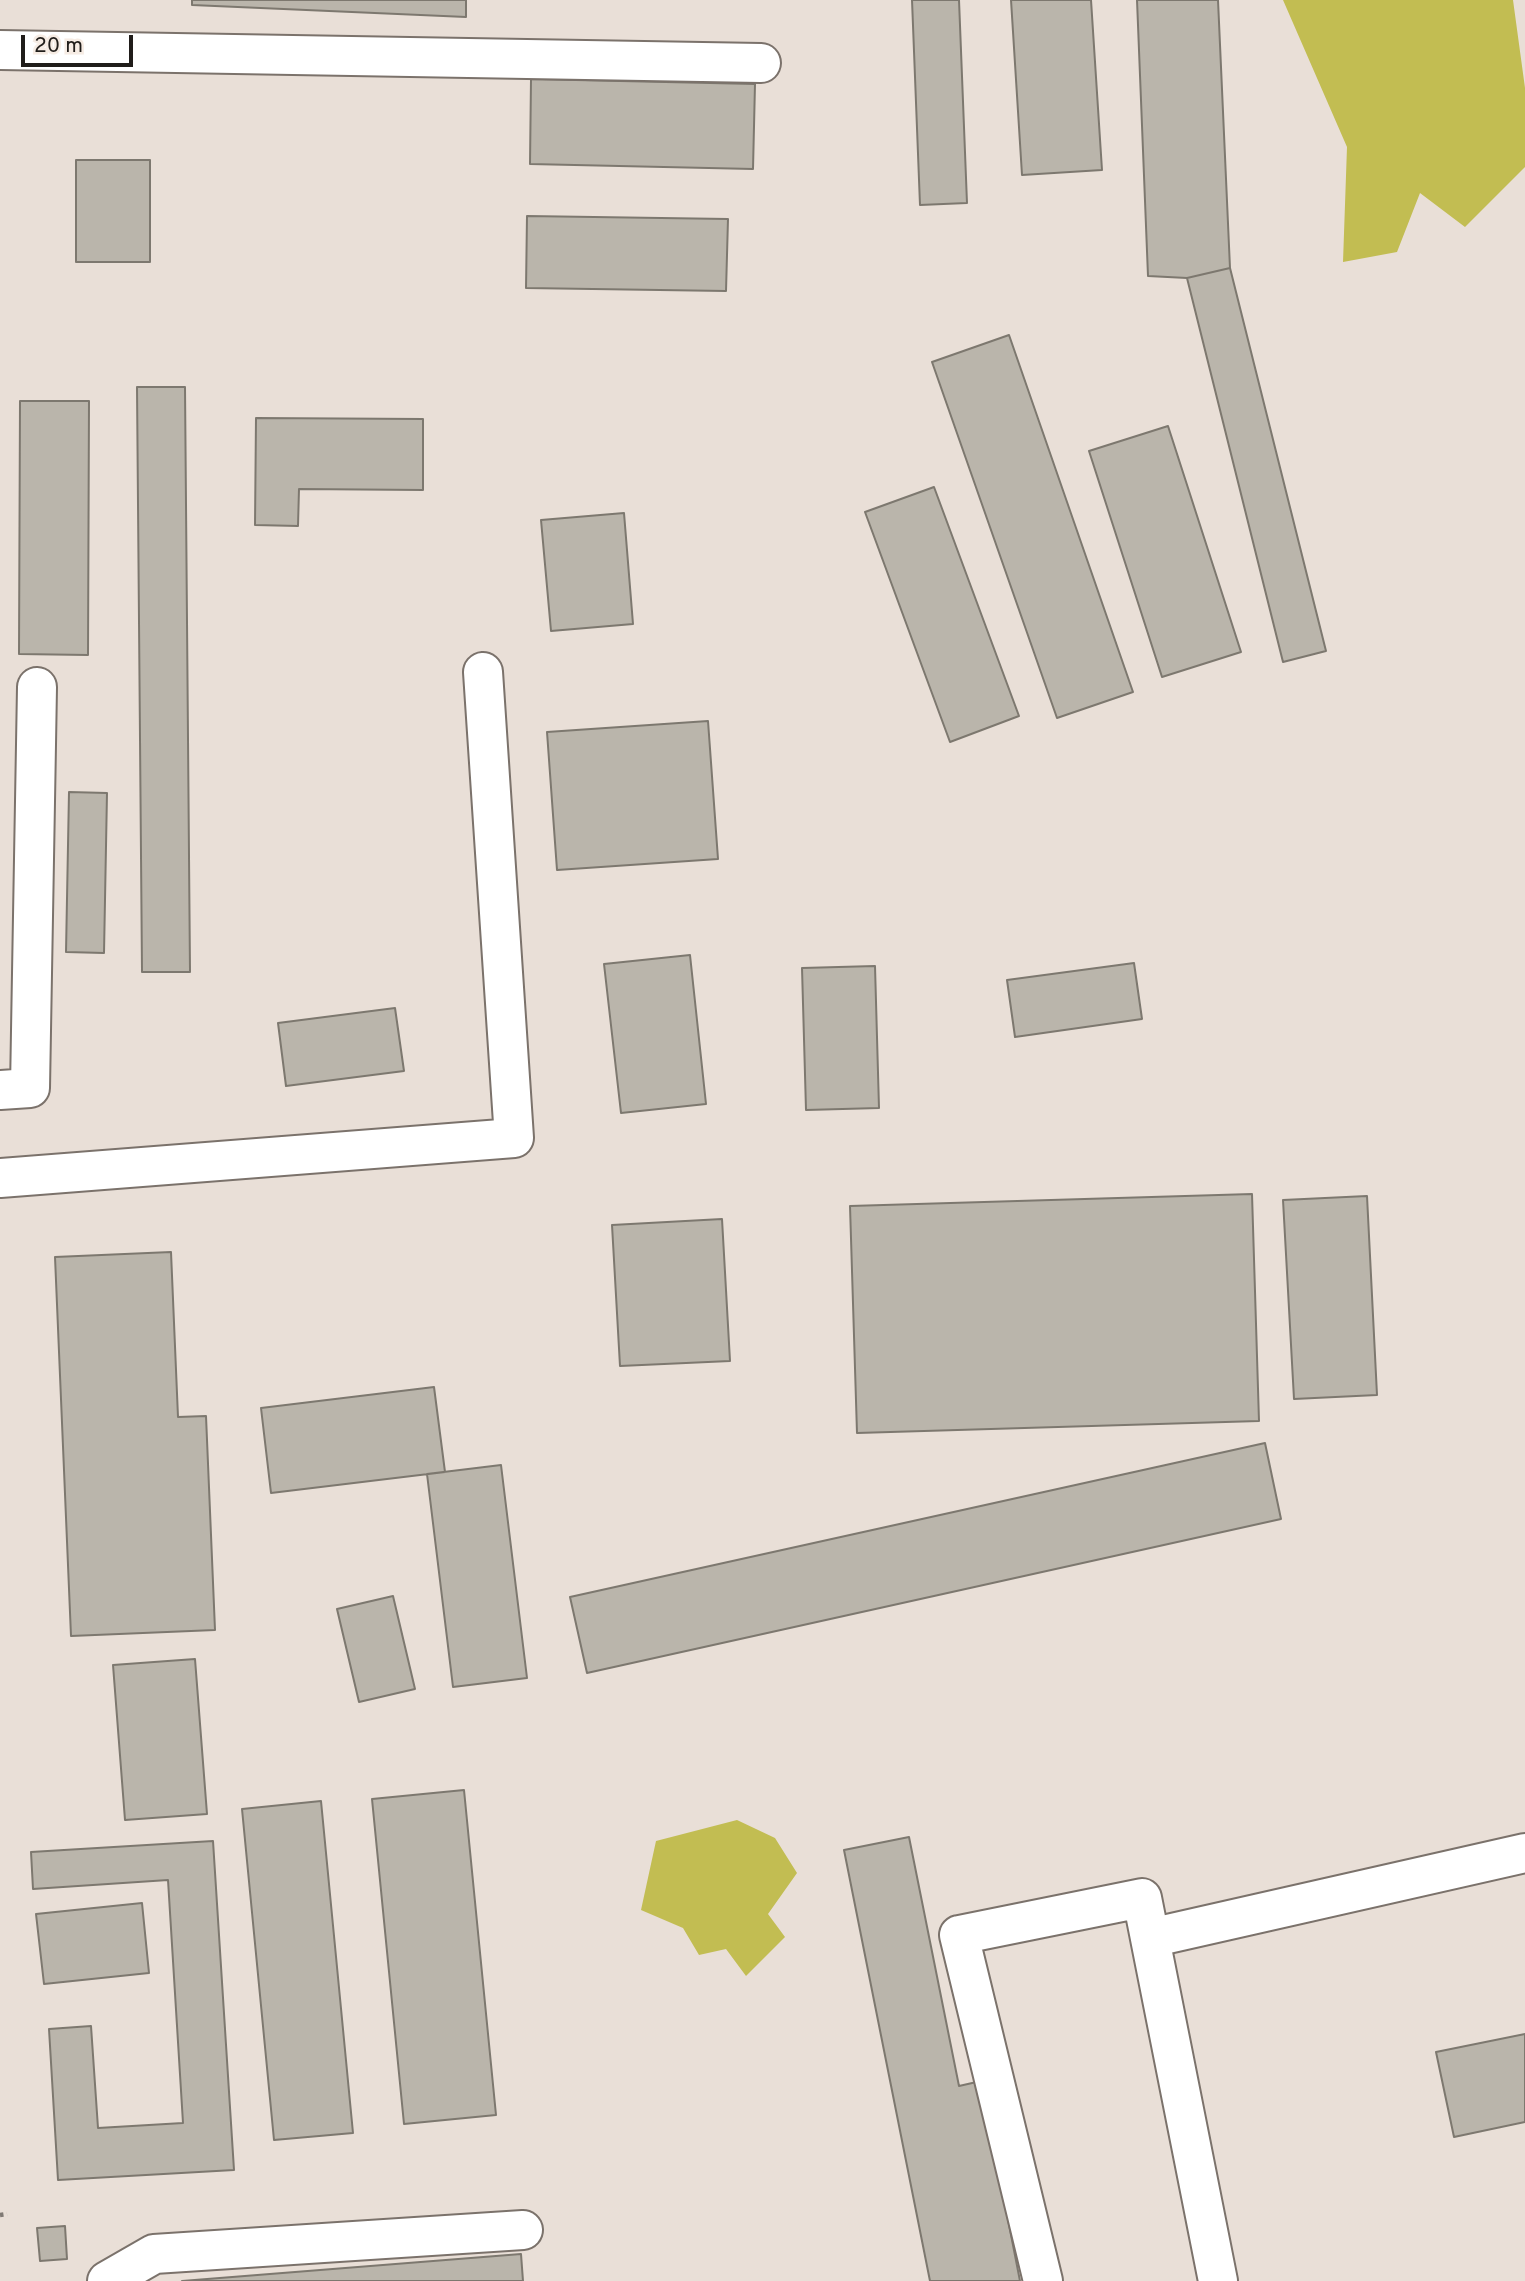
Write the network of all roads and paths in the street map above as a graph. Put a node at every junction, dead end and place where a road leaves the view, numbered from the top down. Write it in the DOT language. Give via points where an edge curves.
graph roads {
  1 [pos="0,50"];
  2 [pos="761,63"];
  3 [pos="483,672"];
  4 [pos="37,687"];
  5 [pos="0,1090"];
  6 [pos="0,1178"];
  7 [pos="1525,1853"];
  8 [pos="1150,1938"];
  9 [pos="7,2214"];
  10 [pos="0,2215"];
  11 [pos="523,2230"];
  12 [pos="107,2281"];
  13 [pos="1043,2281"];
  14 [pos="1218,2281"];
  1 -- 2 [label="lane"];
  3 -- 6 [label="lane" via="514,1138"];
  4 -- 5 [label="lane" via="30,1088"];
  7 -- 8 [label="lane"];
  8 -- 13 [label="lane" via="1142,1898 959,1935"];
  8 -- 14 [label="lane"];
  9 -- 10 [label="path"];
  11 -- 12 [label="lane" via="155,2254"];
}
